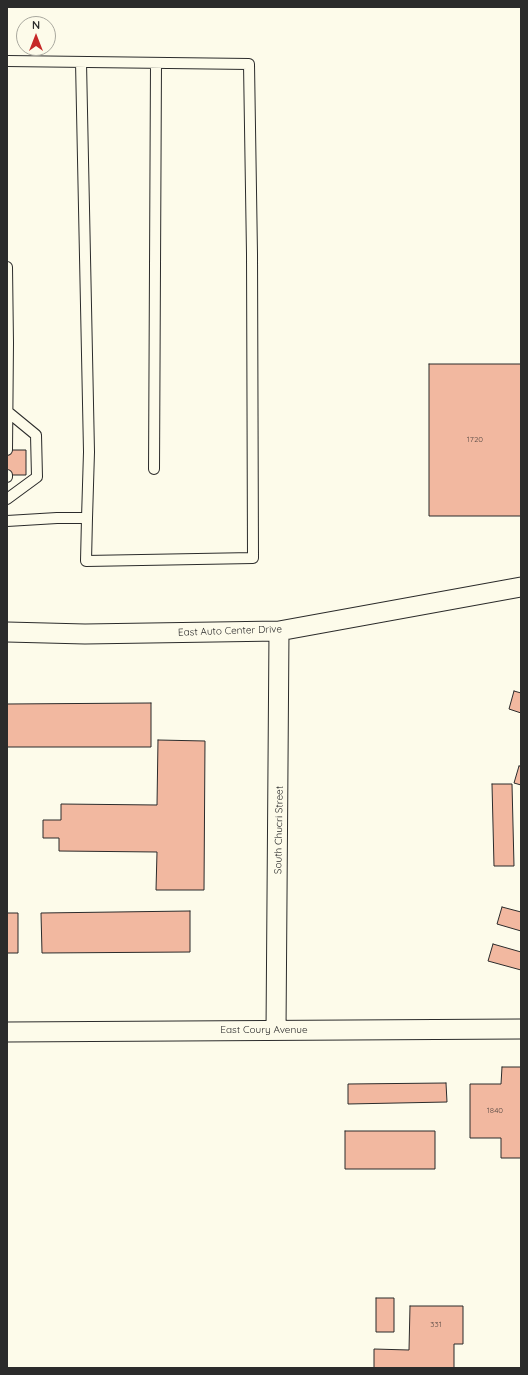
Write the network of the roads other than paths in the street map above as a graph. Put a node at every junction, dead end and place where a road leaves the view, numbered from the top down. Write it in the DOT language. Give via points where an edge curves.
graph roads {
  1 [pos="7,62"];
  2 [pos="81,62"];
  3 [pos="156,63"];
  4 [pos="7,267"];
  5 [pos="8,324"];
  6 [pos="8,412"];
  7 [pos="7,450"];
  8 [pos="154,469"];
  9 [pos="7,499"];
  10 [pos="87,518"];
  11 [pos="7,521"];
  12 [pos="521,588"];
  13 [pos="279,631"];
  14 [pos="7,632"];
  15 [pos="521,1029"];
  16 [pos="276,1030"];
  17 [pos="7,1032"];
  1 -- 2 [label="lane"];
  2 -- 3 [label="lane"];
  2 -- 10 [label="lane" via="89,452"];
  3 -- 8 [label="lane"];
  3 -- 10 [label="lane" via="249,64 253,558 86,560"];
  4 -- 5 [label="lane"];
  5 -- 6 [label="lane"];
  6 -- 7 [label="lane"];
  6 -- 9 [label="lane" via="36,435 37,477"];
  10 -- 11 [label="lane"];
  12 -- 13 [label="street, East Auto Center Drive"];
  13 -- 14 [label="street, East Auto Center Drive" via="85,634"];
  13 -- 16 [label="street, South Chucri Street"];
  15 -- 16 [label="street, East Coury Avenue"];
  16 -- 17 [label="street, East Coury Avenue"];
}
